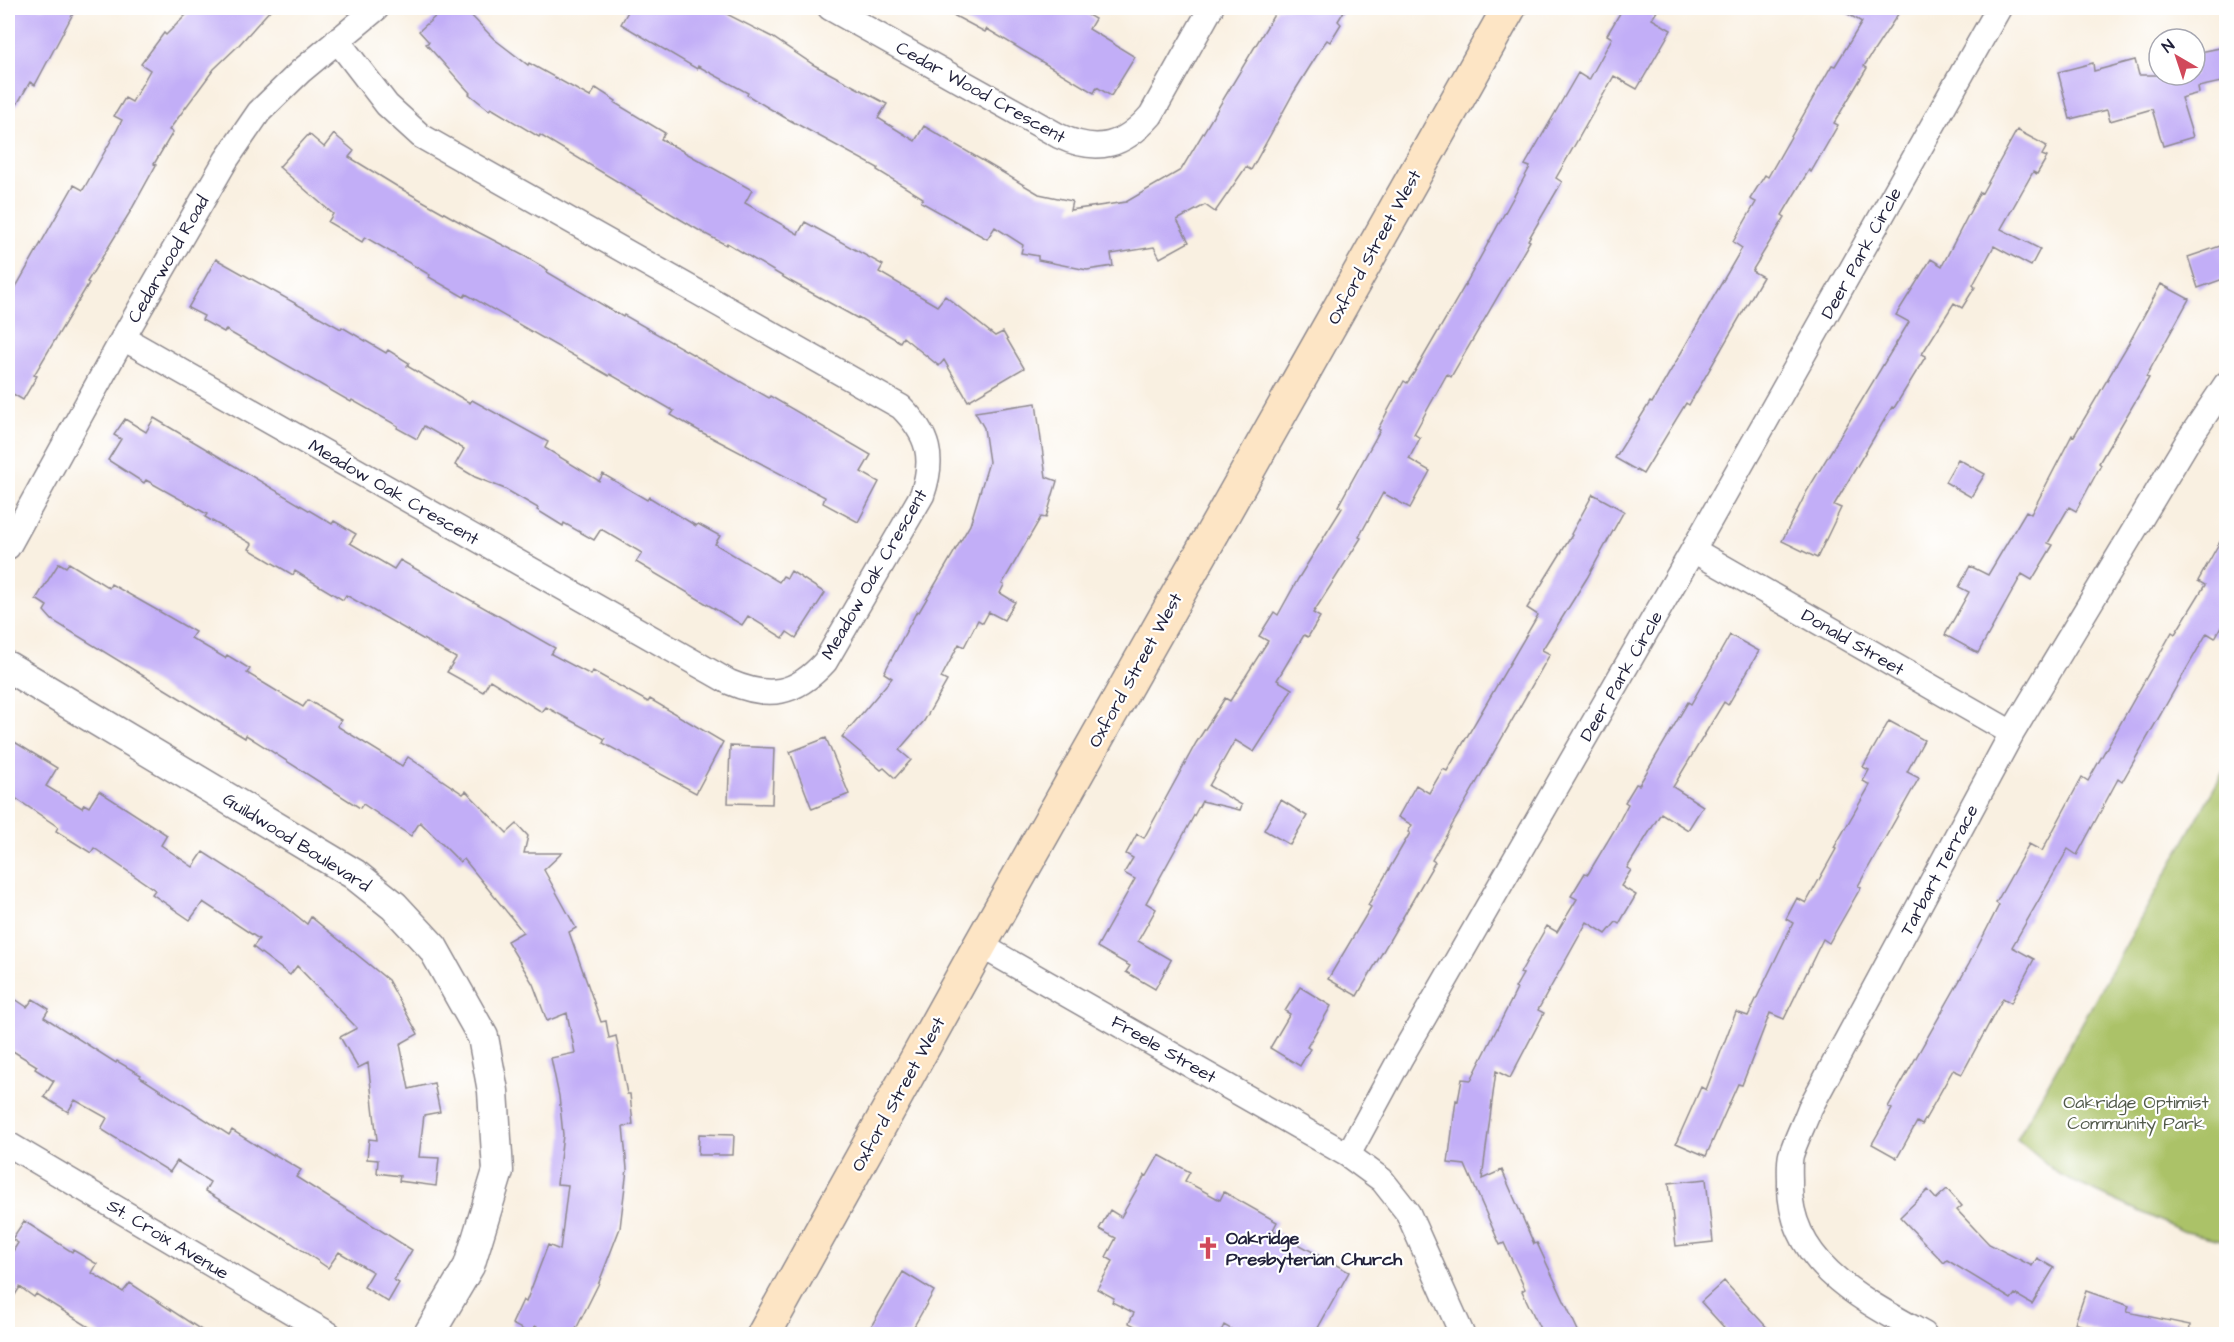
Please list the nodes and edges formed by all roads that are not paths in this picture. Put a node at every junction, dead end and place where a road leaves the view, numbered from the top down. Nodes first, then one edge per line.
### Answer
1 (377, 8) edge
2 (830, 8) edge
3 (1211, 8) edge
4 (1509, 8) edge
5 (1999, 8) edge
6 (337, 40) junction
7 (123, 338) junction
8 (2226, 384) edge
9 (8, 547) edge
10 (1693, 550) junction
11 (8, 667) edge
12 (2012, 733) junction
13 (980, 945) junction
14 (8, 1144) edge
15 (1348, 1155) junction
16 (329, 1335) edge
17 (429, 1335) edge
18 (764, 1335) edge
19 (1462, 1335) edge
20 (1924, 1335) edge

1 - 6 street, Cedarwood Road
2 - 3 street, Cedar Wood Crescent
4 - 13 main road, Oxford Street West
5 - 10 street, Deer Park Circle
6 - 7 street, Cedarwood Road
6 - 7 street, Meadow Oak Crescent
7 - 9 street, Cedarwood Road
8 - 12 street, Tarbart Terrace
10 - 12 street, Donald Street
10 - 15 street, Deer Park Circle
11 - 17 street, Guildwood Boulevard
12 - 20 street, Tarbart Terrace
13 - 15 street, Freele Street
13 - 18 main road, Oxford Street West
14 - 16 street, St. Croix Avenue
15 - 19 street

